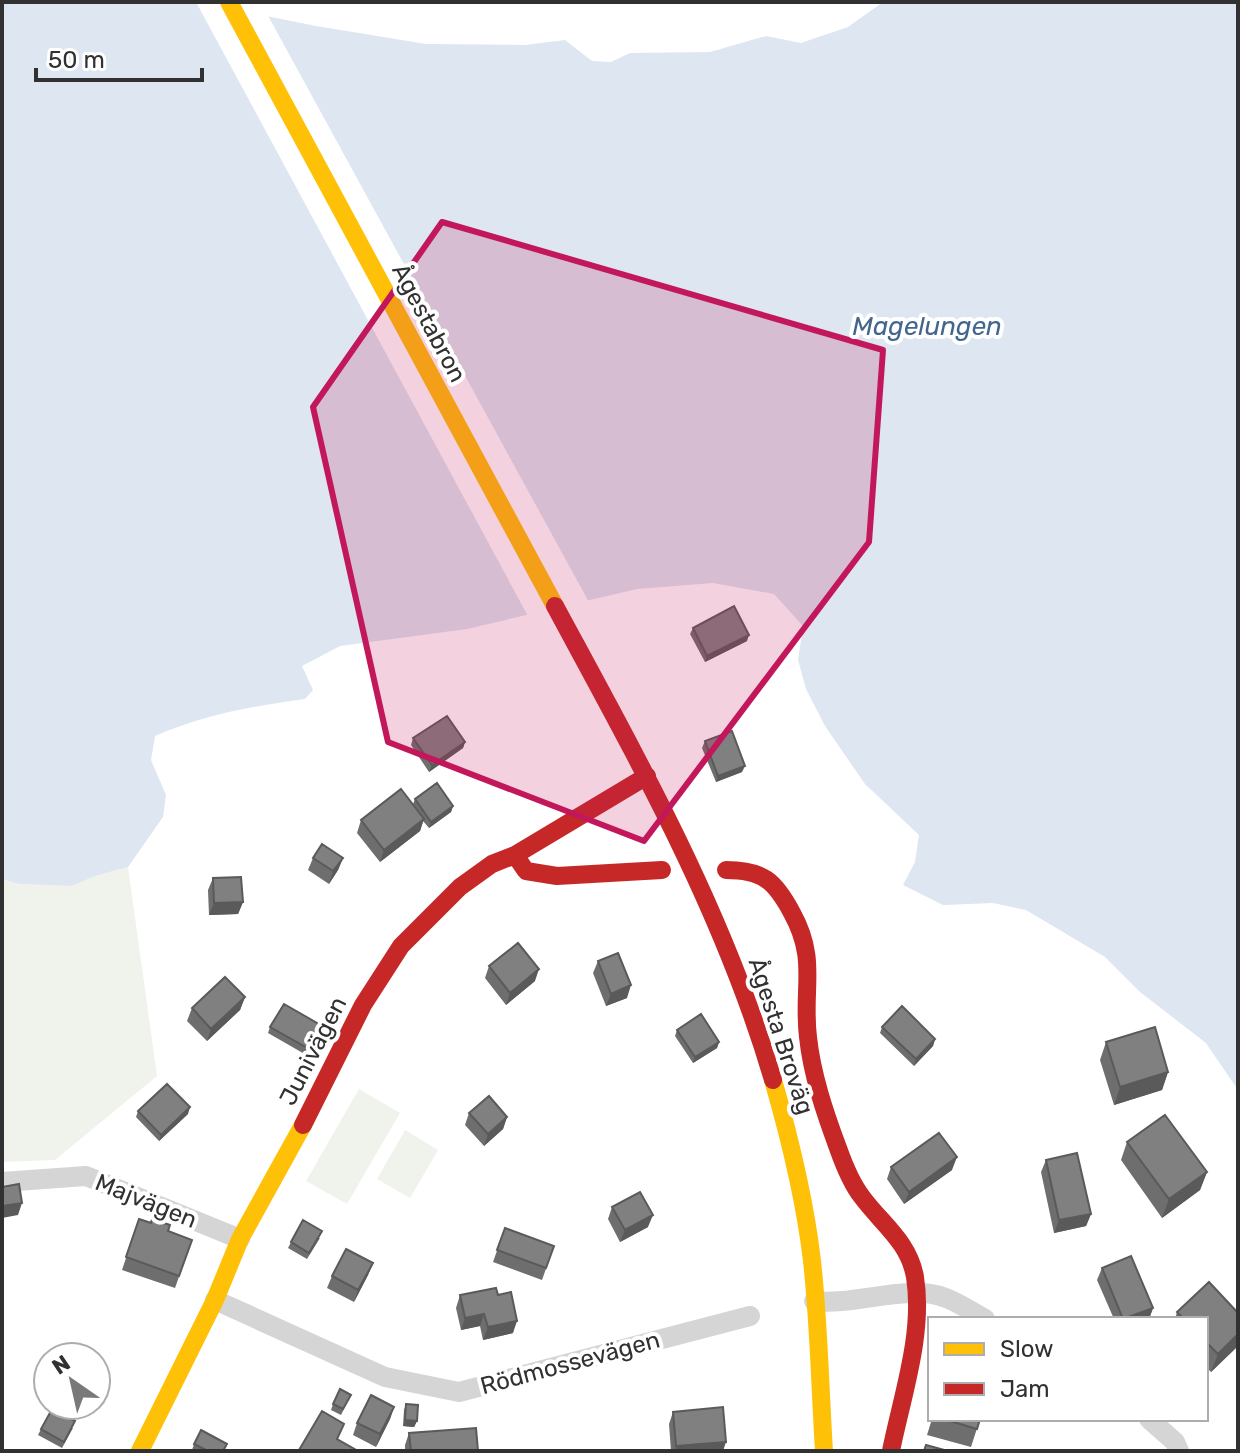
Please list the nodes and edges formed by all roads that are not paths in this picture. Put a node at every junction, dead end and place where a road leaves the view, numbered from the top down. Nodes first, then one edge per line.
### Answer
1 (229, 2) edge
2 (587, 666) joint
3 (647, 776) junction
4 (515, 855) junction
5 (662, 870) dead end
6 (726, 870) dead end
7 (2, 1182) edge
8 (240, 1239) junction
9 (917, 1293) junction
10 (215, 1300) junction
11 (814, 1301) junction
12 (750, 1316) dead end
13 (981, 1317) edge
14 (1151, 1421) edge
15 (140, 1451) edge
16 (824, 1451) edge
17 (891, 1451) edge
18 (1179, 1451) edge

1 - 2 street, Ågestabron
2 - 3 street, Ågesta Broväg
3 - 4 street, Junivägen
3 - 11 street, Ågesta Broväg
4 - 5 street
4 - 8 street, Junivägen
6 - 9 street
7 - 8 street, Majvägen
8 - 10 street, Junivägen
9 - 11 street
9 - 13 street
9 - 17 street
10 - 12 street, Rödmossevägen
10 - 15 street, Junivägen
11 - 16 street, Ågesta Broväg
14 - 18 street

